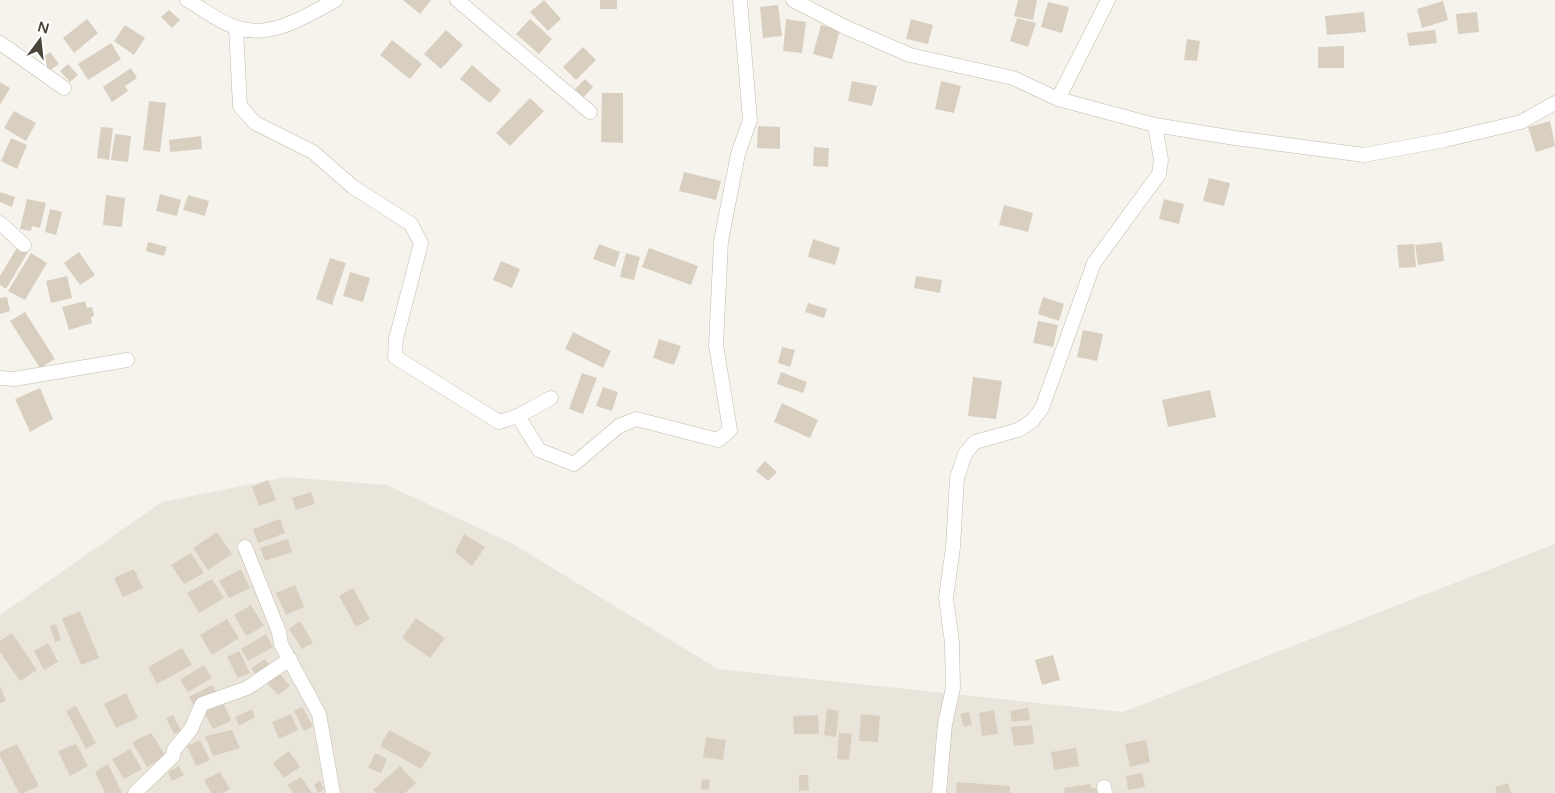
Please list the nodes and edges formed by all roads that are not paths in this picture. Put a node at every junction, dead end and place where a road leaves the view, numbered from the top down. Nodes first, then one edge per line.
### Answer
1 (187, 0) edge
2 (336, 0) edge
3 (458, 0) edge
4 (740, 0) edge
5 (793, 0) edge
6 (1108, 0) edge
7 (236, 28) junction
8 (0, 43) edge
9 (64, 88) dead end
10 (1058, 99) junction
11 (1555, 103) edge
12 (590, 112) dead end
13 (1155, 125) junction
14 (0, 223) edge
15 (24, 245) dead end
16 (127, 360) dead end
17 (0, 378) edge
18 (551, 398) dead end
19 (518, 416) junction
20 (245, 547) dead end
21 (290, 659) junction
22 (134, 793) edge
23 (333, 793) edge
24 (939, 793) edge

1 - 7 street
2 - 7 street
3 - 12 street
4 - 19 street
5 - 10 street
6 - 10 street
7 - 19 street
8 - 9 street
10 - 13 street
11 - 13 street
13 - 24 street
14 - 15 street
16 - 17 street
18 - 19 street
20 - 21 street
21 - 22 street
21 - 23 street

